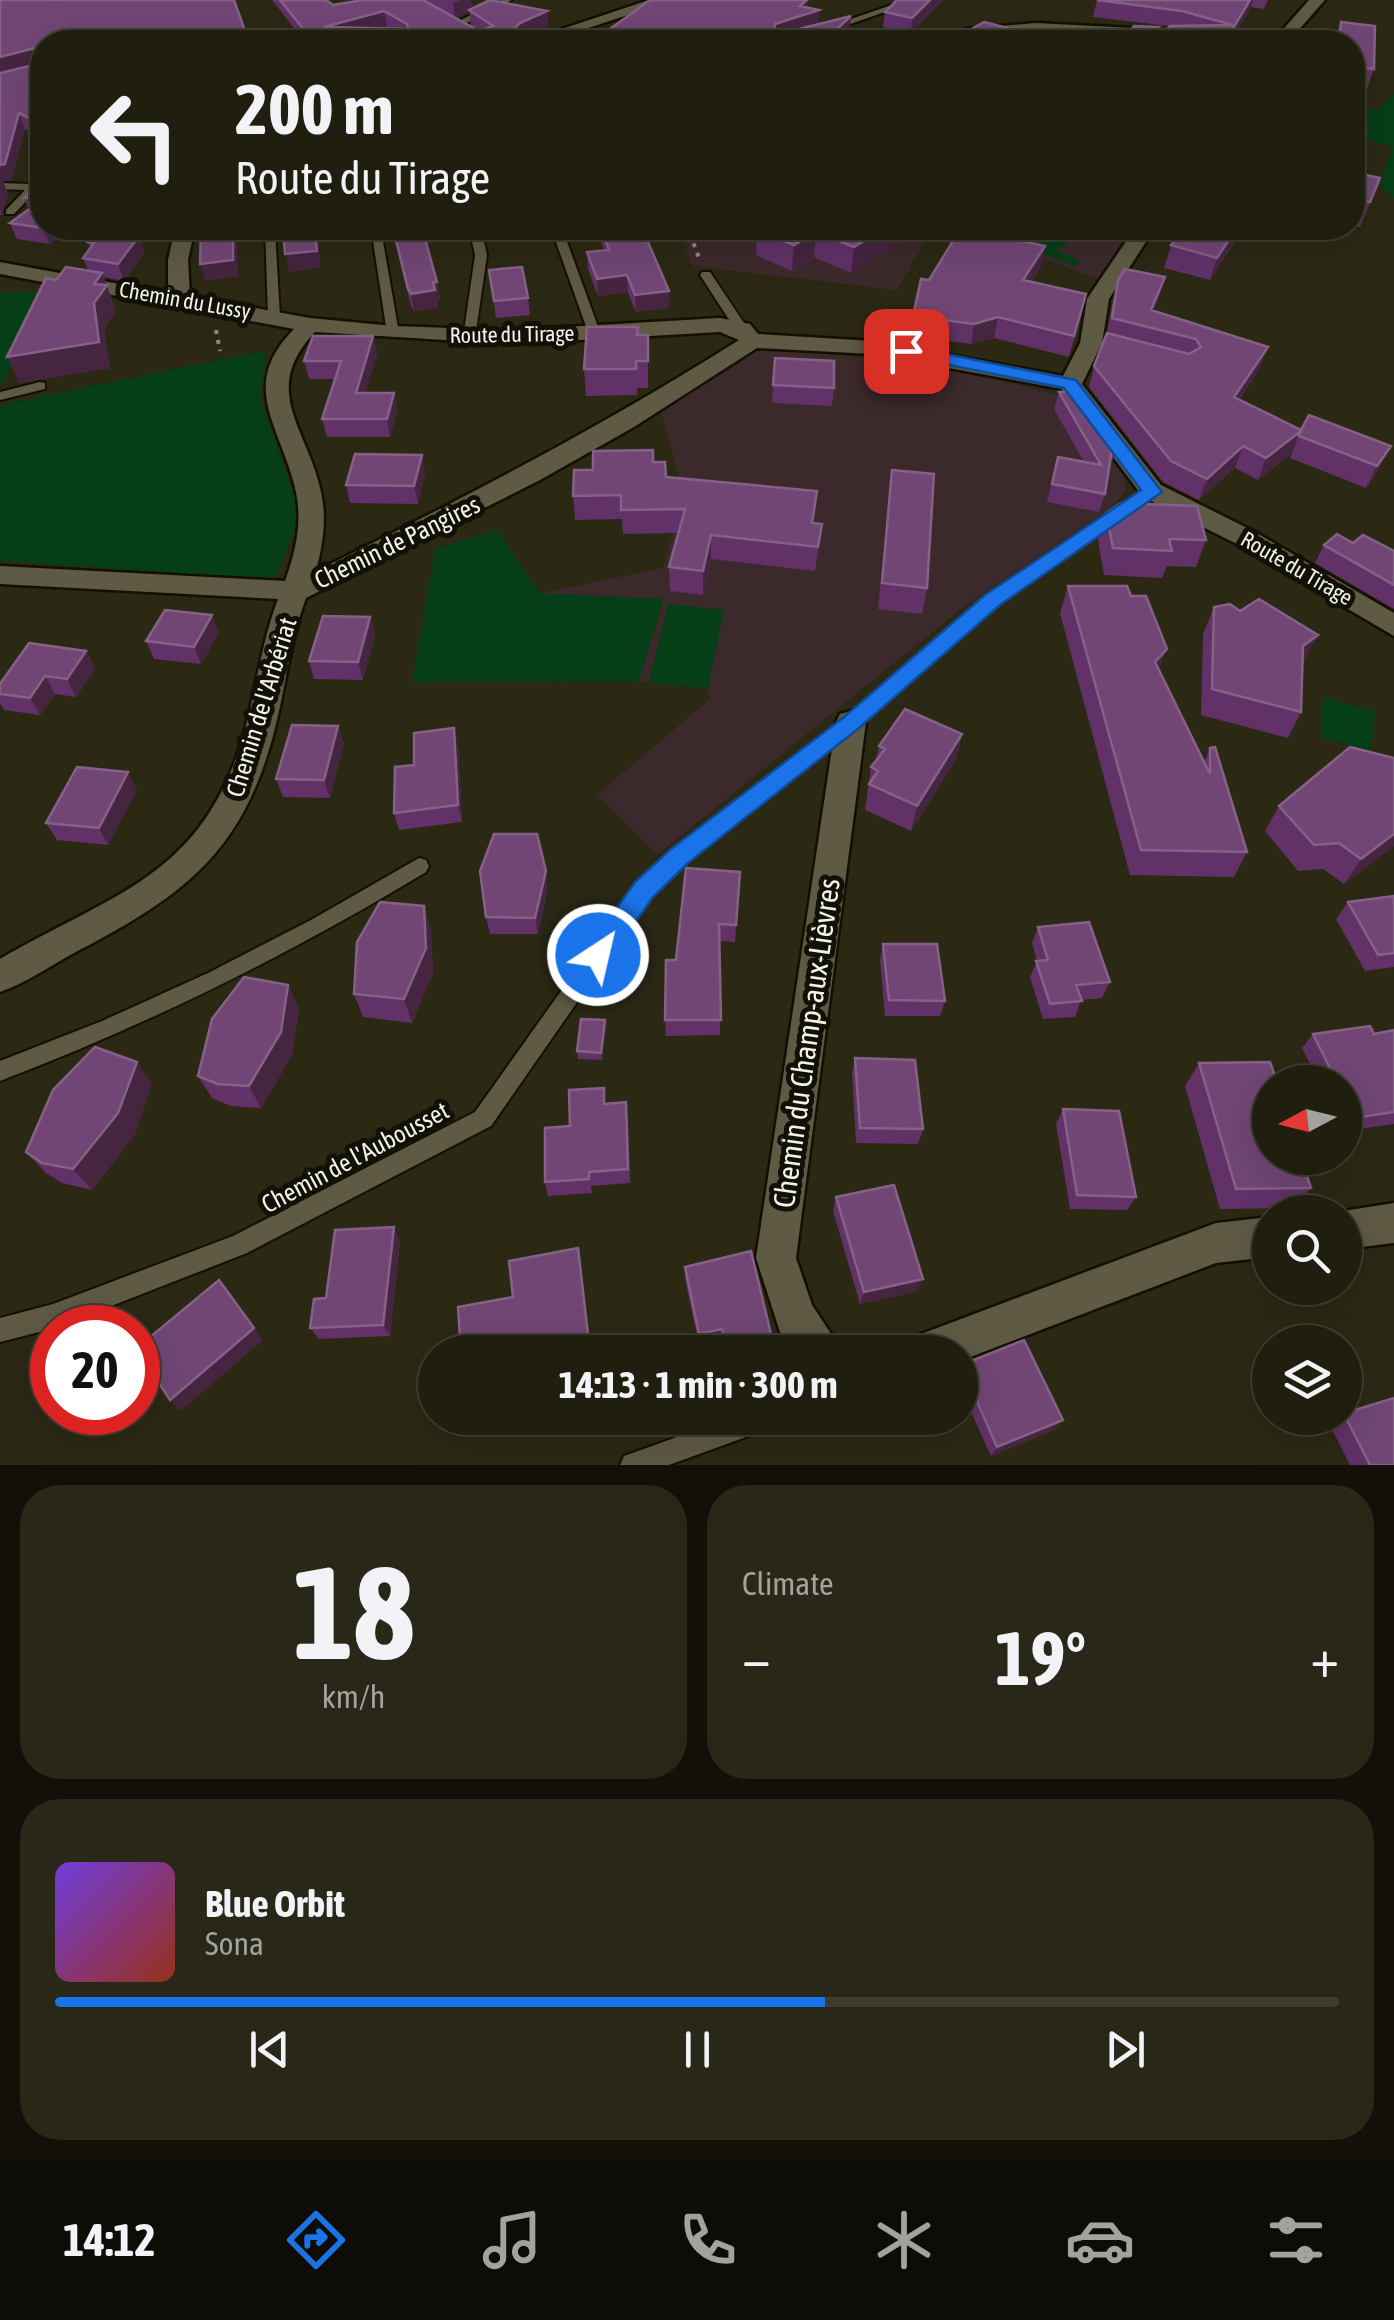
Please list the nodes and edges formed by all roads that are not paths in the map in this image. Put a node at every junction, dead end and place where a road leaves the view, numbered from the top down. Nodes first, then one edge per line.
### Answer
1 (508, 0) edge
2 (665, 0) edge
3 (915, 0) edge
4 (1317, 0) edge
5 (1080, 6) dead end
6 (444, 19) edge
7 (456, 26) junction
8 (464, 30) edge
9 (570, 30) edge
10 (821, 30) edge
11 (1073, 30) edge
12 (1291, 30) edge
13 (30, 184) edge
14 (0, 186) edge
15 (30, 191) edge
16 (10, 212) dead end
17 (182, 240) edge
18 (270, 240) edge
19 (377, 240) edge
20 (477, 240) edge
21 (560, 240) edge
22 (1137, 240) edge
23 (0, 268) edge
24 (706, 275) road end
25 (179, 299) junction
26 (274, 316) junction
27 (310, 325) junction
28 (594, 332) junction
29 (392, 333) junction
30 (747, 335) junction
31 (469, 338) junction
32 (1070, 384) junction
33 (40, 386) dead end
34 (0, 396) edge
35 (1152, 492) junction
36 (0, 576) edge
37 (298, 591) junction
38 (1394, 626) edge
39 (852, 722) junction
40 (419, 866) dead end
41 (10, 962) edge
42 (0, 1071) edge
43 (1394, 1223) edge
44 (1362, 1227) edge
45 (1252, 1239) edge
46 (0, 1330) edge
47 (809, 1335) edge
48 (973, 1335) edge
49 (717, 1435) edge
50 (633, 1465) edge

1 - 7 lane
2 - 9 street
3 - 10 lane
4 - 12 street
5 - 11 street
6 - 7 lane
7 - 8 lane
13 - 14 lane
15 - 16 lane
17 - 25 street
18 - 26 lane
19 - 29 lane
20 - 31 lane
21 - 28 lane
22 - 32 street
23 - 25 street, Chemin du Lussy
24 - 30 lane
25 - 26 street, Chemin du Lussy
26 - 27 street, Chemin du Lussy
27 - 29 street, Route du Tirage
27 - 37 street, Chemin de l'Arbériat
28 - 30 street, Route du Tirage
28 - 31 street, Route du Tirage
29 - 31 street, Route du Tirage
30 - 32 street, Route du Tirage
30 - 37 street, Chemin de Pangires
32 - 35 street, Route du Tirage
33 - 34 lane
35 - 38 street, Route du Tirage
35 - 39 lane, Chemin de l'Aubousset
36 - 37 street, Chemin de Pangires
37 - 41 street, Chemin de l'Arbériat
39 - 46 lane, Chemin de l'Aubousset
39 - 47 street, Chemin du Champ-aux-Lièvres
40 - 42 lane
43 - 44 street
45 - 48 street
49 - 50 lane

